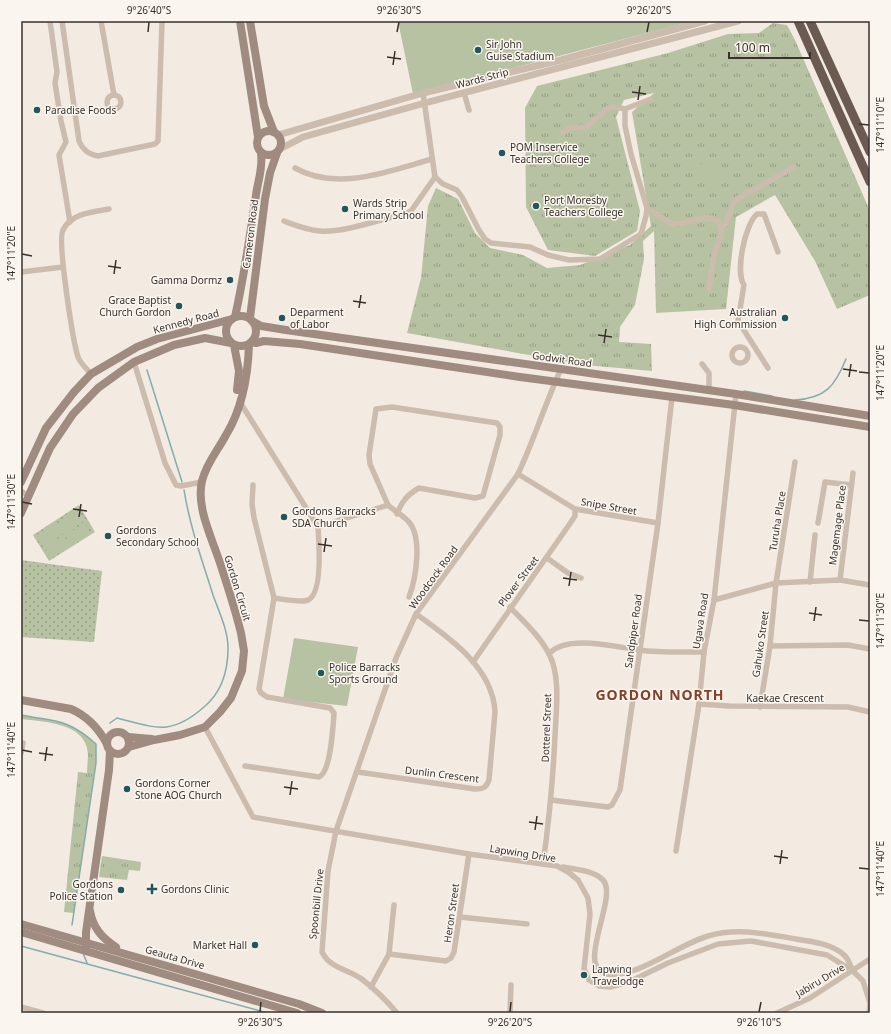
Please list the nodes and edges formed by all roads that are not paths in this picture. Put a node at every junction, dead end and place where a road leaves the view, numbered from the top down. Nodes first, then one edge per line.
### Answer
1 (50, 21) edge
2 (62, 21) edge
3 (101, 21) edge
4 (162, 21) edge
5 (240, 21) edge
6 (250, 21) edge
7 (705, 21) edge
8 (738, 21) edge
9 (798, 21) edge
10 (810, 21) edge
11 (423, 93) junction
12 (464, 93) junction
13 (114, 95) dead end
14 (651, 100) dead end
15 (425, 103) junction
16 (625, 109) junction
17 (469, 110) dead end
18 (562, 133) dead end
19 (276, 134) junction
20 (258, 137) junction
21 (278, 151) junction
22 (870, 152) edge
23 (261, 153) junction
24 (432, 159) junction
25 (794, 167) dead end
26 (295, 168) dead end
27 (435, 177) junction
28 (870, 182) edge
29 (647, 208) junction
30 (109, 209) dead end
31 (284, 221) dead end
32 (70, 222) junction
33 (720, 226) junction
34 (778, 252) dead end
35 (63, 266) junction
36 (21, 272) edge
37 (709, 289) dead end
38 (234, 318) junction
39 (251, 320) junction
40 (736, 341) dead end
41 (250, 343) junction
42 (233, 344) junction
43 (754, 347) junction
44 (738, 348) junction
45 (747, 352) junction
46 (134, 362) junction
47 (702, 364) dead end
48 (768, 368) dead end
49 (561, 369) junction
50 (91, 374) junction
51 (556, 381) junction
52 (709, 390) junction
53 (736, 394) junction
54 (672, 397) junction
55 (239, 402) junction
56 (734, 405) junction
57 (870, 416) edge
58 (870, 427) edge
59 (795, 462) dead end
60 (853, 473) dead end
61 (518, 474) junction
62 (21, 482) edge
63 (202, 482) junction
64 (253, 485) dead end
65 (851, 485) junction
66 (21, 491) edge
67 (29, 496) junction
68 (388, 506) junction
69 (575, 509) junction
70 (21, 512) edge
71 (397, 514) junction
72 (658, 523) junction
73 (818, 523) dead end
74 (318, 526) junction
75 (815, 535) dead end
76 (547, 558) junction
77 (581, 578) dead end
78 (840, 580) junction
79 (810, 582) junction
80 (776, 583) junction
81 (870, 585) edge
82 (409, 596) dead end
83 (274, 598) junction
84 (714, 600) junction
85 (510, 607) junction
86 (416, 614) junction
87 (770, 646) junction
88 (870, 649) edge
89 (640, 650) junction
90 (704, 652) junction
91 (550, 654) junction
92 (473, 662) junction
93 (21, 700) edge
94 (699, 704) junction
95 (760, 707) junction
96 (870, 712) edge
97 (92, 723) junction
98 (205, 728) junction
99 (115, 732) junction
100 (128, 737) junction
101 (154, 740) junction
102 (23, 743) dead end
103 (129, 747) junction
104 (108, 748) junction
105 (21, 753) edge
106 (121, 754) junction
107 (245, 766) dead end
108 (109, 770) junction
109 (358, 772) junction
110 (551, 800) junction
111 (336, 831) junction
112 (676, 851) dead end
113 (470, 854) junction
114 (544, 864) junction
115 (557, 866) junction
116 (394, 905) dead end
117 (89, 906) junction
118 (460, 917) junction
119 (21, 924) edge
120 (527, 924) dead end
121 (21, 932) edge
122 (86, 932) junction
123 (74, 939) junction
124 (85, 947) junction
125 (123, 952) junction
126 (389, 954) junction
127 (870, 959) edge
128 (853, 971) junction
129 (511, 985) dead end
130 (371, 987) junction
131 (21, 1007) edge
132 (33, 1012) edge
133 (43, 1013) edge
134 (297, 1013) edge
135 (322, 1013) edge
136 (397, 1013) edge
137 (510, 1013) edge
138 (777, 1013) edge
139 (869, 1013) edge

1 - 32 street
2 - 4 street
3 - 13 street
5 - 20 main road
6 - 19 main road
7 - 11 street, Wards Strip
8 - 12 street, Wards Strip
9 - 28 highway
10 - 22 highway
11 - 15 street
11 - 19 street, Wards Strip
12 - 15 street, Wards Strip
12 - 17 street
14 - 16 street
15 - 21 street, Wards Strip
15 - 24 street
16 - 18 street
16 - 29 street
19 - 20 main road
19 - 21 main road
20 - 23 main road
21 - 23 main road
21 - 39 main road, Cameron Road
23 - 38 main road, Cameron Road
24 - 26 street
24 - 27 street
25 - 33 street
27 - 29 street
27 - 31 street
29 - 33 street
30 - 32 street
32 - 35 street
33 - 37 street
34 - 43 street
35 - 36 street
35 - 50 street
38 - 39 main road
38 - 42 main road
38 - 50 main road, Kennedy Road
39 - 41 main road
39 - 49 main road, Godwit Road
40 - 44 street
41 - 42 main road
41 - 51 main road
41 - 55 main road, Gordon Circuit
42 - 46 main road, Kennedy Road
42 - 55 main road, Gordon Circuit
43 - 45 street
43 - 48 street
44 - 45 street
44 - 45 street
46 - 63 street
46 - 67 main road, Kennedy Road
47 - 52 street
49 - 51 street, Woodcock Road
49 - 52 main road, Godwit Road
50 - 62 main road, Kennedy Road
51 - 54 main road
51 - 61 street, Woodcock Road
52 - 53 main road, Godwit Road
53 - 56 street, Ugava Road
53 - 57 main road, Godwit Road
54 - 56 main road
54 - 72 street, Sandpiper Road
55 - 63 main road, Gordon Circuit
55 - 74 street
56 - 58 main road
56 - 84 street, Ugava Road
59 - 80 street, Turuha Place
60 - 65 street, Magemage Place
61 - 69 street, Snipe Street
61 - 86 street, Woodcock Road
63 - 98 main road, Gordon Circuit
64 - 83 street
65 - 73 street
65 - 78 street, Magemage Place
66 - 67 street
67 - 70 main road, Kennedy Road
68 - 71 street
68 - 71 street
68 - 74 street
69 - 72 street, Snipe Street
69 - 76 street, Plover Street
71 - 82 street
72 - 89 street, Sandpiper Road
74 - 83 street
75 - 79 street
76 - 77 street
76 - 85 street, Plover Street
78 - 79 street
78 - 81 street
79 - 80 street
80 - 84 street
80 - 87 street, Gahuko Street
83 - 107 street
84 - 90 street, Ugava Road
85 - 91 street, Dotterel Street
85 - 92 street, Plover Street
86 - 92 street, Dunlin Crescent
86 - 109 street, Woodcock Road
87 - 88 street
87 - 95 street, Gahuko Street
89 - 90 street
89 - 91 street
89 - 110 street, Sandpiper Road
90 - 94 street, Ugava Road
91 - 110 street, Dotterel Street
92 - 109 street, Dunlin Crescent
93 - 97 main road
94 - 95 street, Kaekae Crescent
94 - 112 street, Ugava Road
95 - 96 street, Kaekae Crescent
97 - 99 main road
97 - 104 main road
98 - 101 main road
98 - 111 street, Lapwing Drive
99 - 100 main road
99 - 104 main road
100 - 101 main road
100 - 103 main road
101 - 103 main road
102 - 105 street
103 - 106 main road
104 - 106 main road
104 - 108 main road
106 - 108 main road
108 - 117 main road
109 - 111 street, Woodcock Road
110 - 114 street, Dotterel Street
111 - 113 street, Lapwing Drive
111 - 130 street, Spoonbill Drive
113 - 114 street, Lapwing Drive
113 - 118 street, Heron Street
114 - 115 street, Lapwing Drive
115 - 128 street, Lapwing Drive
115 - 128 street
116 - 126 street
117 - 122 main road
117 - 125 main road
118 - 120 street
118 - 126 street, Heron Street
119 - 123 main road, Geauta Drive
121 - 124 main road, Geauta Drive
122 - 123 main road
122 - 124 main road
123 - 124 main road, Geauta Drive
124 - 125 main road, Geauta Drive
124 - 134 main road, Geauta Drive
125 - 135 main road, Geauta Drive
126 - 130 street
127 - 128 street, Jabiru Drive
128 - 138 street, Jabiru Drive
128 - 139 street
129 - 137 street
130 - 136 street, Spoonbill Drive
131 - 132 street
132 - 133 street

